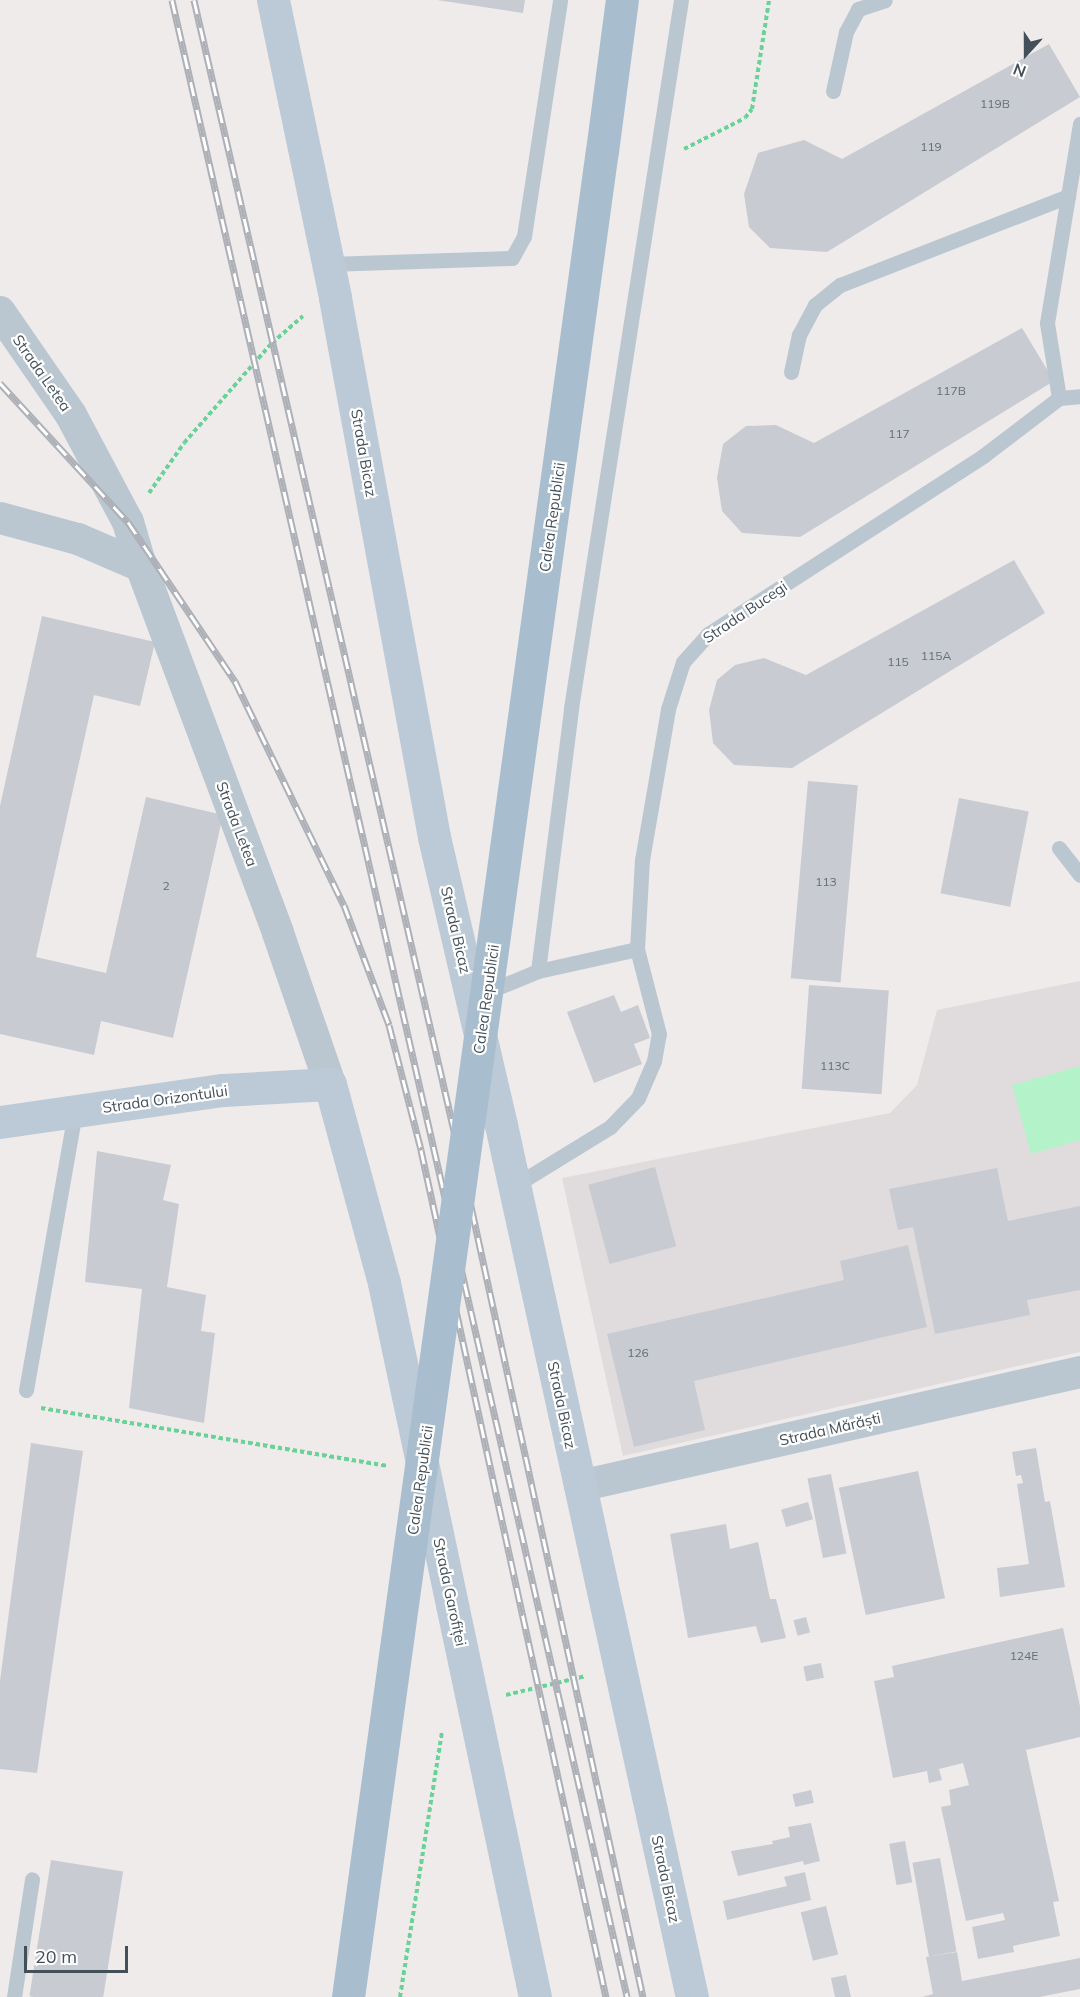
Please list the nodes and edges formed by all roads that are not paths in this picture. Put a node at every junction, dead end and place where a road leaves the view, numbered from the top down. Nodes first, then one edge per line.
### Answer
1 (273, 0) edge
2 (560, 0) edge
3 (622, 0) edge
4 (681, 0) edge
5 (885, 0) edge
6 (833, 91) dead end
7 (1080, 124) edge
8 (1068, 196) junction
9 (328, 264) junction
10 (0, 312) edge
11 (791, 372) dead end
12 (1080, 396) edge
13 (1059, 398) junction
14 (0, 518) edge
15 (141, 566) junction
16 (1059, 848) dead end
17 (1080, 875) edge
18 (637, 949) junction
19 (538, 971) junction
20 (471, 998) junction
21 (330, 1084) junction
22 (75, 1111) junction
23 (0, 1122) edge
24 (514, 1186) junction
25 (1080, 1372) edge
26 (26, 1390) road end
27 (580, 1486) junction
28 (32, 1879) dead end
29 (14, 1997) edge
30 (348, 1997) edge
31 (535, 1997) edge
32 (692, 1997) edge

1 - 9 street, Strada Bicaz
2 - 9 lane
3 - 30 main road, Calea Republicii, bridge
4 - 19 lane
5 - 6 lane
7 - 8 lane
8 - 11 lane
8 - 13 lane
9 - 20 street, Strada Bicaz
10 - 15 street, Strada Letea
12 - 13 lane
13 - 18 lane, Strada Bucegi
14 - 15 street
15 - 21 street, Strada Letea
16 - 17 lane
18 - 19 lane
18 - 24 lane, Strada Bucegi
19 - 20 lane
20 - 24 street, Strada Bicaz
21 - 22 street, Strada Orizontului
21 - 31 street, Strada Garofiței
22 - 23 street, Strada Orizontului
22 - 26 lane
24 - 27 street, Strada Bicaz
25 - 27 street, Strada Mărăști
27 - 32 street, Strada Bicaz
28 - 29 lane

